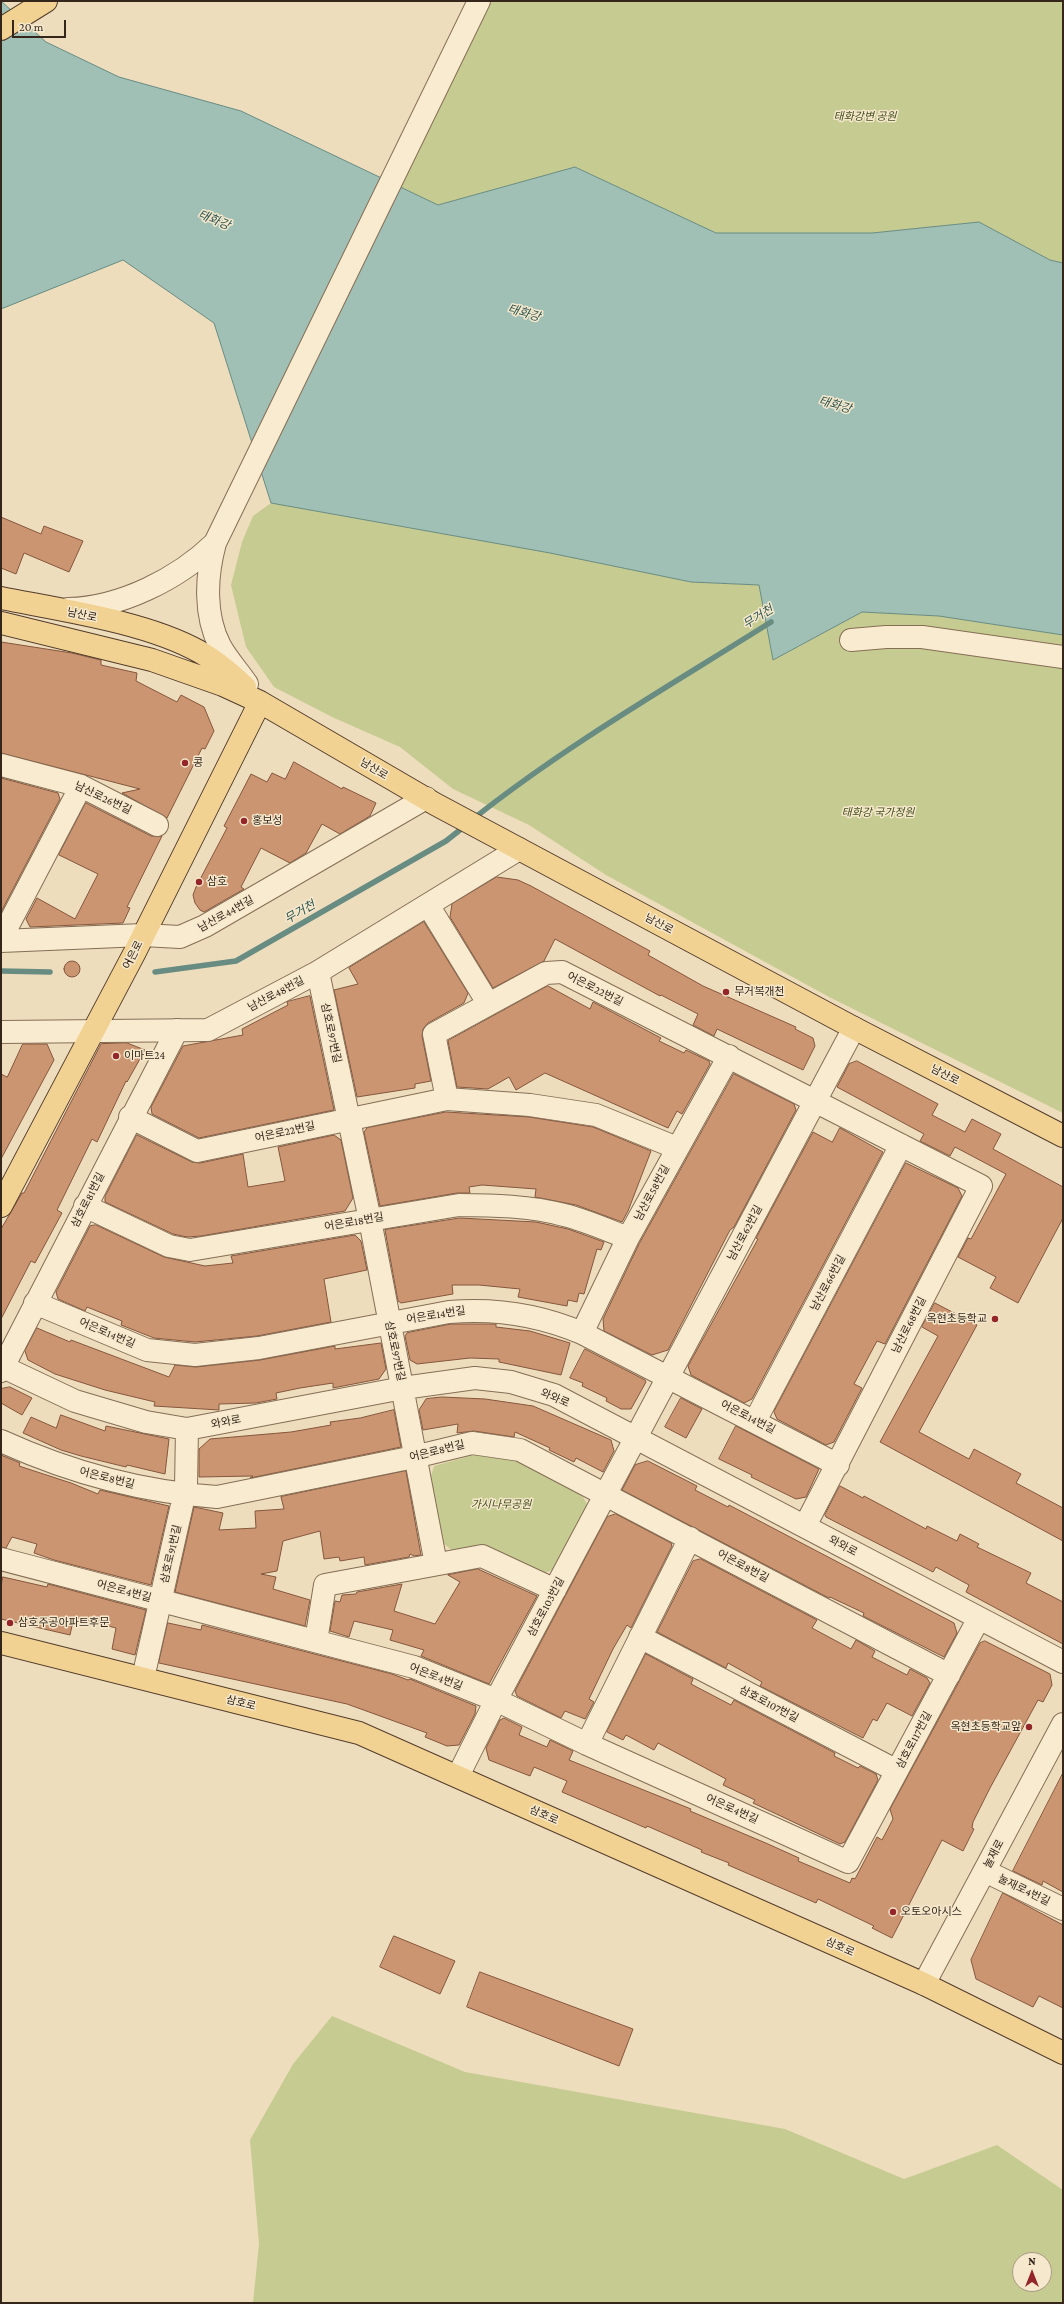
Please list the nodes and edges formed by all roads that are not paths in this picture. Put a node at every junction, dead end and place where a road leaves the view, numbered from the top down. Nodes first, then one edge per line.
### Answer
1 (46, 1) edge
2 (479, 1) edge
3 (1, 29) edge
4 (215, 543) junction
5 (1, 598) edge
6 (55, 609) junction
7 (209, 610) junction
8 (1, 623) edge
9 (851, 640) dead end
10 (200, 652) junction
11 (1063, 657) edge
12 (152, 660) junction
13 (260, 702) junction
14 (1, 765) edge
15 (81, 786) junction
16 (430, 801) junction
17 (157, 825) dead end
18 (519, 849) junction
19 (428, 905) junction
20 (1, 940) edge
21 (139, 944) junction
22 (318, 972) junction
23 (488, 1003) junction
24 (96, 1026) junction
25 (854, 1028) junction
26 (177, 1030) junction
27 (3, 1035) edge
28 (729, 1056) junction
29 (447, 1099) junction
30 (815, 1101) junction
31 (130, 1117) junction
32 (349, 1118) junction
33 (1063, 1136) edge
34 (901, 1145) junction
35 (677, 1148) junction
36 (981, 1186) joint
37 (1, 1206) edge
38 (85, 1206) junction
39 (370, 1220) junction
40 (628, 1238) junction
41 (35, 1303) junction
42 (389, 1323) junction
43 (582, 1333) junction
44 (2, 1368) edge
45 (669, 1377) junction
46 (403, 1388) junction
47 (755, 1421) junction
48 (187, 1429) junction
49 (636, 1438) junction
50 (1, 1441) edge
51 (414, 1457) junction
52 (838, 1464) junction
53 (184, 1495) junction
54 (606, 1495) junction
55 (805, 1526) junction
56 (690, 1538) junction
57 (1, 1559) edge
58 (436, 1564) junction
59 (555, 1590) junction
60 (160, 1600) junction
61 (980, 1618) junction
62 (640, 1637) junction
63 (316, 1641) junction
64 (1, 1643) edge
65 (1063, 1662) edge
66 (949, 1675) junction
67 (143, 1678) junction
68 (496, 1700) junction
69 (1063, 1724) edge
70 (587, 1744) junction
71 (897, 1771) junction
72 (458, 1776) junction
73 (848, 1862) joint
74 (985, 1871) junction
75 (1063, 1909) edge
76 (924, 1984) junction
77 (1063, 2053) edge

1 - 3 main road
2 - 4 street
4 - 6 street
4 - 7 street
5 - 6 main road, 남산로
6 - 10 main road, 남산로
7 - 10 street
7 - 13 street
8 - 12 main road, 남산로
9 - 11 street
10 - 12 street
10 - 13 main road, 남산로
12 - 13 main road, 남산로
13 - 16 main road, 남산로
13 - 21 main road, 어은로
14 - 15 street, 남산로26번길
15 - 17 street, 남산로26번길
15 - 20 street, 남산로44번길
16 - 18 main road, 남산로
16 - 21 street, 남산로44번길
18 - 19 street, 남산로48번길
18 - 25 main road, 남산로
19 - 22 street, 남산로48번길
19 - 23 street
20 - 21 street, 남산로44번길
21 - 24 main road, 어은로
22 - 26 street, 남산로48번길
22 - 32 street, 삼호로97번길
23 - 28 street, 어은로22번길
23 - 29 street, 어은로22번길
24 - 26 street, 남산로48번길
24 - 27 street, 남산로48번길
24 - 37 main road, 어은로
25 - 30 street, 남산로62번길
25 - 33 main road, 남산로
26 - 31 street, 삼호로81번길
28 - 30 street, 어은로22번길
28 - 35 street, 남산로58번길
29 - 32 street, 어은로22번길
29 - 35 street, 어은로22번길
30 - 34 street, 어은로22번길
30 - 45 street, 남산로62번길
31 - 32 street, 어은로22번길
31 - 38 street, 삼호로81번길
32 - 39 street, 삼호로97번길
34 - 36 street, 어은로22번길
34 - 47 street, 남산로66번길
35 - 40 street, 남산로58번길
36 - 52 street, 남산로68번길
38 - 39 street, 어은로18번길
38 - 41 street, 삼호로81번길
39 - 40 street, 어은로18번길
39 - 42 street, 삼호로97번길
40 - 43 street, 남산로58번길
41 - 42 street, 어은로14번길
41 - 44 street, 삼호로81번길
42 - 43 street, 어은로14번길
42 - 46 street, 삼호로97번길
43 - 45 street, 어은로14번길
44 - 48 street, 와와로
45 - 47 street, 어은로14번길
45 - 49 street, 남산로62번길
46 - 48 street, 와와로
46 - 49 street, 와와로
46 - 51 street, 삼호로97번길
47 - 52 street, 어은로14번길
48 - 53 street, 삼호로91번길
49 - 54 street, 삼호로103번길
49 - 55 street, 와와로
50 - 53 street, 어은로8번길
51 - 53 street, 어은로8번길
51 - 54 street, 어은로8번길
51 - 58 street, 삼호로97번길
52 - 55 street, 남산로68번길
53 - 60 street, 삼호로91번길
54 - 56 street, 어은로8번길
54 - 59 street, 삼호로103번길
55 - 61 street, 와와로
56 - 62 street
56 - 66 street, 어은로8번길
57 - 60 street, 어은로4번길
58 - 59 street
58 - 63 street
59 - 68 street, 삼호로103번길
60 - 63 street, 어은로4번길
60 - 67 street, 삼호로91번길
61 - 65 street, 와와로
61 - 66 street, 삼호로117번길
62 - 70 street
62 - 71 street, 삼호로107번길
63 - 68 street, 어은로4번길
64 - 67 main road, 삼호로
66 - 71 street, 삼호로117번길
67 - 72 main road, 삼호로
68 - 70 street, 어은로4번길
68 - 72 street, 삼호로103번길
69 - 74 street, 눌재로
70 - 73 street, 어은로4번길
71 - 73 street, 삼호로117번길
72 - 76 main road, 삼호로
74 - 75 street, 눌재로4번길
74 - 76 street, 눌재로
76 - 77 main road, 삼호로

